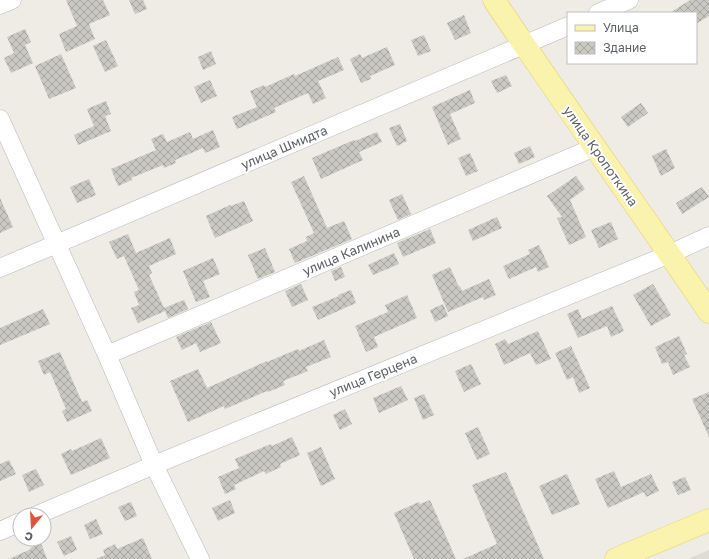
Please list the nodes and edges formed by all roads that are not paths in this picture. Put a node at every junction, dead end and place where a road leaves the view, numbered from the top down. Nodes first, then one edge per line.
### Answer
1 (12, 0) edge
2 (494, 0) edge
3 (629, 0) edge
4 (0, 5) edge
5 (600, 12) edge
6 (567, 26) edge
7 (523, 44) junction
8 (0, 118) edge
9 (595, 147) junction
10 (709, 236) edge
11 (57, 244) junction
12 (670, 254) junction
13 (0, 268) edge
14 (709, 312) edge
15 (107, 355) junction
16 (154, 465) junction
17 (52, 509) edge
18 (709, 520) edge
19 (12, 526) edge
20 (0, 531) edge
21 (200, 559) edge
22 (616, 559) edge

1 - 4 street
2 - 7 main road, улица Кропоткина
3 - 5 street
6 - 7 street, улица Шмидта
7 - 9 main road, улица Кропоткина
7 - 11 street, улица Шмидта
8 - 11 street
9 - 12 main road, улица Кропоткина
9 - 15 street, улица Калинина
10 - 12 street, улица Герцена
11 - 13 street, улица Шмидта
11 - 15 street
12 - 14 main road, улица Кропоткина
12 - 16 street, улица Герцена
15 - 16 street
16 - 17 street, улица Герцена
16 - 21 street
18 - 22 main road
19 - 20 street

